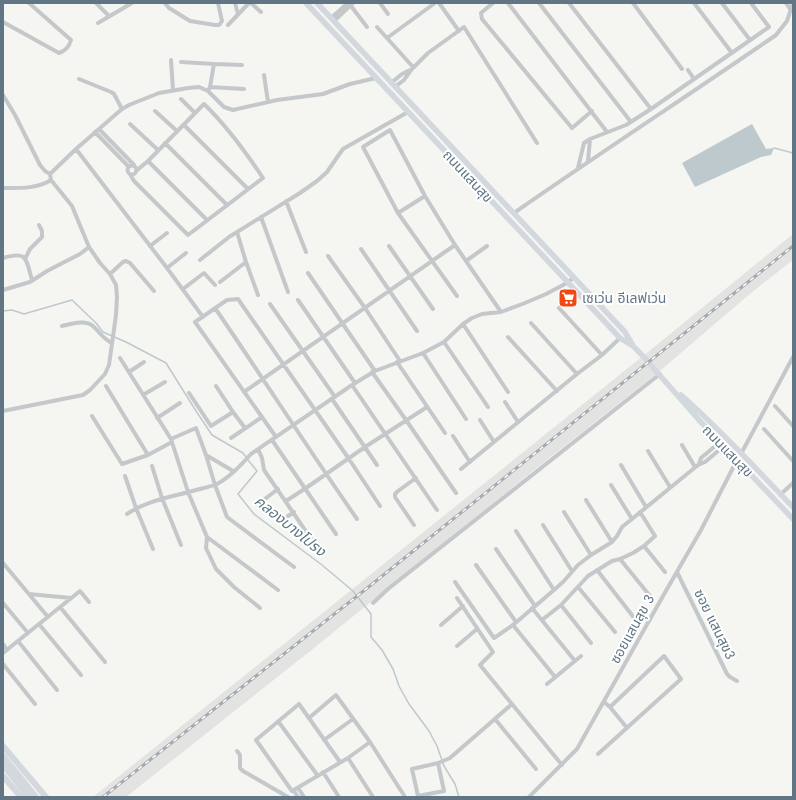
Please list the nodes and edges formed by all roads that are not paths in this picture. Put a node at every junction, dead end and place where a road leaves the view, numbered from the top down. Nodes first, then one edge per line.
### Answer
1 (29, 3) edge
2 (96, 3) edge
3 (132, 3) edge
4 (165, 3) edge
5 (218, 3) edge
6 (235, 3) edge
7 (250, 3) edge
8 (306, 3) edge
9 (317, 3) edge
10 (380, 3) edge
11 (436, 3) edge
12 (439, 3) edge
13 (493, 3) edge
14 (508, 3) edge
15 (539, 3) edge
16 (569, 3) edge
17 (633, 3) edge
18 (694, 3) edge
19 (722, 3) edge
20 (751, 3) edge
21 (786, 3) edge
22 (793, 3) edge
23 (349, 4) edge
24 (790, 9) junction
25 (261, 12) dead end
26 (238, 14) junction
27 (388, 14) dead end
28 (109, 16) junction
29 (332, 19) junction
30 (3, 22) edge
31 (98, 23) dead end
32 (228, 25) dead end
33 (367, 27) dead end
34 (377, 27) dead end
35 (459, 31) junction
36 (387, 38) junction
37 (750, 40) junction
38 (732, 53) junction
39 (171, 60) dead end
40 (181, 62) dead end
41 (214, 64) junction
42 (242, 65) dead end
43 (412, 69) junction
44 (682, 69) dead end
45 (688, 70) dead end
46 (264, 75) dead end
47 (376, 78) junction
48 (79, 79) dead end
49 (694, 79) junction
50 (393, 85) junction
51 (384, 88) junction
52 (209, 89) junction
53 (244, 89) dead end
54 (173, 90) junction
55 (389, 92) junction
56 (3, 95) edge
57 (181, 99) dead end
58 (268, 102) junction
59 (122, 108) junction
60 (651, 109) junction
61 (155, 111) dead end
62 (408, 112) junction
63 (592, 112) junction
64 (195, 113) junction
65 (630, 122) junction
66 (130, 124) dead end
67 (184, 125) junction
68 (97, 130) junction
69 (177, 131) junction
70 (607, 132) junction
71 (590, 139) junction
72 (166, 143) junction
73 (536, 143) dead end
74 (76, 149) junction
75 (158, 150) junction
76 (148, 161) junction
77 (588, 162) junction
78 (134, 165) junction
79 (128, 166) junction
80 (578, 168) junction
81 (136, 171) junction
82 (50, 174) junction
83 (130, 174) junction
84 (51, 180) junction
85 (3, 188) edge
86 (248, 189) junction
87 (425, 196) junction
88 (286, 201) junction
89 (227, 205) junction
90 (398, 213) junction
91 (514, 214) junction
92 (261, 217) junction
93 (207, 220) junction
94 (39, 225) dead end
95 (237, 232) junction
96 (168, 233) dead end
97 (455, 245) junction
98 (150, 246) junction
99 (389, 246) dead end
100 (487, 246) dead end
101 (89, 247) junction
102 (361, 249) dead end
103 (306, 252) dead end
104 (186, 253) dead end
105 (328, 256) dead end
106 (3, 258) edge
107 (25, 259) junction
108 (200, 260) dead end
109 (432, 261) junction
110 (466, 261) junction
111 (246, 262) junction
112 (167, 268) junction
113 (308, 272) dead end
114 (110, 274) junction
115 (410, 276) junction
116 (573, 278) junction
117 (32, 280) junction
118 (220, 282) dead end
119 (567, 283) junction
120 (215, 285) dead end
121 (3, 290) edge
122 (183, 290) junction
123 (154, 291) dead end
124 (389, 291) junction
125 (288, 292) dead end
126 (258, 294) dead end
127 (457, 296) dead end
128 (298, 300) dead end
129 (270, 304) dead end
130 (215, 308) junction
131 (365, 308) junction
132 (559, 308) dead end
133 (433, 309) dead end
134 (501, 312) junction
135 (203, 317) junction
136 (531, 323) dead end
137 (342, 324) junction
138 (463, 324) junction
139 (62, 326) dead end
140 (416, 331) dead end
141 (324, 337) junction
142 (508, 337) dead end
143 (620, 338) junction
144 (112, 342) junction
145 (444, 342) junction
146 (633, 346) junction
147 (303, 351) junction
148 (423, 353) junction
149 (602, 355) junction
150 (793, 357) edge
151 (120, 358) dead end
152 (144, 362) dead end
153 (399, 362) junction
154 (283, 364) junction
155 (374, 371) junction
156 (129, 372) junction
157 (577, 374) junction
158 (660, 374) junction
159 (263, 379) junction
160 (165, 382) dead end
161 (665, 382) junction
162 (354, 384) junction
163 (106, 386) dead end
164 (216, 386) dead end
165 (557, 391) junction
166 (244, 392) junction
167 (508, 392) dead end
168 (189, 393) dead end
169 (143, 395) junction
170 (333, 398) junction
171 (505, 402) dead end
172 (180, 403) dead end
173 (775, 406) dead end
174 (427, 407) junction
175 (488, 407) dead end
176 (315, 410) junction
177 (3, 411) edge
178 (233, 412) junction
179 (92, 416) dead end
180 (262, 417) junction
181 (157, 418) junction
182 (466, 419) dead end
183 (406, 420) junction
184 (480, 420) dead end
185 (518, 422) junction
186 (294, 425) junction
187 (793, 426) edge
188 (244, 428) junction
189 (764, 429) dead end
190 (445, 433) dead end
191 (386, 434) junction
192 (453, 436) dead end
193 (231, 438) dead end
194 (274, 438) junction
195 (729, 439) junction
196 (171, 441) junction
197 (494, 442) junction
198 (722, 444) junction
199 (682, 445) dead end
200 (365, 447) junction
201 (258, 449) junction
202 (648, 451) dead end
203 (742, 452) junction
204 (148, 455) junction
205 (206, 455) junction
206 (349, 459) junction
207 (737, 460) junction
208 (793, 460) edge
209 (470, 462) junction
210 (377, 465) dead end
211 (621, 465) dead end
212 (152, 466) dead end
213 (697, 466) junction
214 (461, 469) dead end
215 (233, 471) junction
216 (326, 474) junction
217 (125, 476) dead end
218 (416, 478) junction
219 (793, 483) edge
220 (215, 485) junction
221 (611, 485) dead end
222 (670, 487) junction
223 (306, 488) junction
224 (278, 489) junction
225 (188, 492) junction
226 (456, 493) dead end
227 (781, 494) junction
228 (162, 498) junction
229 (586, 500) dead end
230 (286, 501) junction
231 (256, 505) dead end
232 (380, 506) dead end
233 (646, 507) junction
234 (793, 507) edge
235 (136, 508) junction
236 (437, 510) dead end
237 (294, 512) junction
238 (564, 512) dead end
239 (640, 512) junction
240 (127, 514) dead end
241 (357, 519) dead end
242 (632, 519) junction
243 (793, 519) edge
244 (281, 521) dead end
245 (414, 525) dead end
246 (543, 525) dead end
247 (516, 531) dead end
248 (336, 534) dead end
249 (207, 537) junction
250 (612, 542) junction
251 (181, 545) dead end
252 (644, 546) junction
253 (153, 548) dead end
254 (318, 548) dead end
255 (496, 549) dead end
256 (591, 555) junction
257 (620, 559) junction
258 (3, 563) edge
259 (476, 564) dead end
260 (294, 567) dead end
261 (597, 570) junction
262 (572, 571) junction
263 (665, 572) dead end
264 (677, 572) junction
265 (455, 582) dead end
266 (578, 587) junction
267 (278, 590) dead end
268 (554, 590) junction
269 (29, 594) junction
270 (650, 596) dead end
271 (71, 598) junction
272 (457, 598) dead end
273 (89, 602) dead end
274 (3, 603) edge
275 (373, 603) dead end
276 (561, 605) junction
277 (463, 606) junction
278 (60, 607) junction
279 (534, 607) junction
280 (260, 608) dead end
281 (48, 616) junction
282 (636, 619) dead end
283 (542, 620) junction
284 (515, 623) junction
285 (39, 624) junction
286 (441, 625) dead end
287 (478, 628) junction
288 (615, 632) dead end
289 (28, 633) junction
290 (18, 641) junction
291 (591, 643) dead end
292 (3, 644) edge
293 (457, 646) dead end
294 (7, 650) junction
295 (3, 653) edge
296 (581, 656) dead end
297 (574, 661) junction
298 (105, 662) dead end
299 (3, 664) edge
300 (81, 675) dead end
301 (555, 677) junction
302 (737, 681) dead end
303 (547, 684) dead end
304 (57, 690) dead end
305 (604, 702) junction
306 (35, 704) dead end
307 (512, 704) junction
308 (610, 706) junction
309 (309, 718) junction
310 (353, 718) junction
311 (495, 719) junction
312 (278, 722) junction
313 (627, 728) junction
314 (324, 740) junction
315 (370, 742) junction
316 (3, 746) edge
317 (236, 751) dead end
318 (598, 754) dead end
319 (3, 756) edge
320 (348, 758) junction
321 (340, 762) junction
322 (439, 763) junction
323 (3, 765) edge
324 (562, 765) junction
325 (536, 769) dead end
326 (323, 772) junction
327 (3, 776) edge
328 (318, 776) junction
329 (298, 788) junction
330 (294, 790) junction
331 (21, 797) edge
332 (29, 797) edge
333 (36, 797) edge
334 (46, 797) edge
335 (288, 797) edge
336 (298, 797) edge
337 (304, 797) edge
338 (339, 797) edge
339 (373, 797) edge
340 (405, 797) edge
341 (530, 797) edge

1 - 30 street
2 - 28 street
3 - 28 street
4 - 5 street
6 - 26 street
7 - 25 street
7 - 26 street
8 - 47 main road, ถนนแสนสุข
9 - 29 main road, ถนนแสนสุข
10 - 27 street
11 - 36 street
12 - 35 street
13 - 63 street
14 - 63 street
15 - 65 street
16 - 60 street
17 - 44 street
18 - 38 street
19 - 37 street
20 - 37 street
21 - 24 street
22 - 24 street
23 - 29 street
23 - 33 street
24 - 77 street
26 - 32 street
28 - 31 street
29 - 50 main road, ถนนแสนสุข
34 - 36 street
35 - 43 street
35 - 73 street
36 - 43 street
37 - 38 street
38 - 49 street
39 - 54 street
40 - 41 street
41 - 42 street
41 - 52 street
43 - 50 street
45 - 49 street
46 - 58 street
47 - 51 main road, ถนนแสนสุข
47 - 58 street
48 - 59 street
49 - 60 street
50 - 51 main road
50 - 55 main road
50 - 91 main road, ถนนแสนสุข
51 - 55 main road, ถนนแสนสุข
52 - 53 street
52 - 54 street
52 - 58 street
54 - 59 street
55 - 62 main road, ถนนแสนสุข
56 - 82 street
57 - 64 street
59 - 68 street
60 - 65 street
61 - 69 street
62 - 88 street
62 - 119 main road, ถนนแสนสุข
63 - 70 street
64 - 67 street
64 - 86 street
65 - 70 street
66 - 75 street
67 - 69 street
67 - 86 street
68 - 74 street
68 - 78 street
68 - 79 street
69 - 72 street
70 - 71 street
71 - 77 street
71 - 80 street
72 - 75 street
72 - 89 street
74 - 82 street
74 - 98 street
75 - 76 street
76 - 81 street
76 - 93 street
77 - 80 street
78 - 79 street
78 - 81 street
79 - 83 street
80 - 91 street
81 - 83 street
82 - 84 street
83 - 93 street
84 - 85 street
84 - 101 street
86 - 89 street
87 - 90 street
87 - 90 street
87 - 97 street
88 - 92 street
88 - 103 street
89 - 93 street
90 - 109 street
91 - 116 main road, ถนนแสนสุข
92 - 95 street
92 - 125 street
94 - 107 street
95 - 108 street
95 - 111 street
96 - 98 street
97 - 109 street
97 - 110 street
98 - 112 street
99 - 115 street
100 - 110 street
101 - 114 street
101 - 117 street
102 - 124 street
104 - 112 street
105 - 131 street
106 - 107 street
107 - 117 street
109 - 115 street
109 - 127 street
110 - 134 street
111 - 118 street
111 - 126 street
112 - 122 street
113 - 137 street
114 - 123 street
114 - 144 street
115 - 124 street
115 - 133 street
116 - 119 street
116 - 146 main road, ถนนแสนสุข
117 - 121 street
119 - 134 street
119 - 143 main road, ถนนแสนสุข
120 - 122 street
122 - 135 street
124 - 131 street
124 - 140 street
128 - 141 street
129 - 147 street
130 - 135 street
130 - 154 street
130 - 159 street
131 - 137 street
131 - 153 street
132 - 149 street
134 - 138 street
135 - 166 street
136 - 157 street
137 - 141 street
137 - 155 street
138 - 145 street
138 - 167 street
139 - 144 street
141 - 147 street
141 - 162 street
142 - 165 street
143 - 146 main road, ถนนแสนสุข
143 - 149 street
144 - 177 street
145 - 148 street
145 - 175 street
146 - 158 main road, ถนนแสนสุข
147 - 154 street
147 - 170 street
148 - 153 street
148 - 182 street
149 - 157 street
150 - 203 street
151 - 156 street
152 - 156 street
153 - 155 street
153 - 174 street
154 - 159 street
154 - 176 street
155 - 162 street
155 - 183 street
156 - 169 street
157 - 165 street
158 - 161 main road, ถนนแสนสุข
158 - 275 street
159 - 166 street
159 - 186 street
160 - 169 street
161 - 195 main road, ถนนแสนสุข
161 - 198 main road, ถนนแสนสุข
162 - 170 street
162 - 191 street
163 - 204 street
164 - 178 street
165 - 185 street
166 - 180 street
168 - 178 street
169 - 181 street
170 - 176 street
170 - 200 street
171 - 185 street
172 - 181 street
173 - 187 street
174 - 183 street
174 - 190 street
176 - 186 street
176 - 206 street
178 - 188 street
179 - 204 street
180 - 188 street
180 - 194 street
181 - 196 street
183 - 191 street
183 - 226 street
184 - 197 street
185 - 197 street
186 - 194 street
186 - 216 street
188 - 193 street
189 - 208 street
191 - 200 street
191 - 218 street
192 - 209 street
194 - 201 street
194 - 223 street
195 - 198 main road
195 - 203 main road, ถนนแสนสุข
196 - 204 street
196 - 205 street
196 - 225 street
197 - 209 street
198 - 207 main road, ถนนแสนสุข
198 - 213 street
199 - 213 street
200 - 206 street
200 - 210 street
201 - 215 street
201 - 224 street
202 - 222 street
203 - 227 main road, ถนนแสนสุข
205 - 215 street
205 - 220 street
206 - 216 street
206 - 232 street
207 - 243 main road, ถนนแสนสุข
207 - 264 street, ซอยแสนสุข 3
209 - 214 street
211 - 233 street
212 - 228 street
213 - 222 street
215 - 220 street
216 - 223 street
216 - 241 street
217 - 235 street
218 - 236 street
218 - 245 street
219 - 227 street
220 - 225 street
220 - 260 street
221 - 242 street
222 - 233 street
223 - 230 street
223 - 248 street
224 - 230 street
224 - 231 street
225 - 228 street
225 - 249 street
227 - 234 main road, ถนนแสนสุข
228 - 235 street
228 - 251 street
229 - 250 street
230 - 237 street
233 - 239 street
235 - 240 street
235 - 253 street
237 - 244 street
237 - 254 street
238 - 256 street
239 - 242 street
239 - 252 street
242 - 250 street
246 - 262 street
247 - 268 street
249 - 267 street
249 - 280 street
250 - 256 street
252 - 257 street
252 - 263 street
255 - 279 street
256 - 262 street
257 - 261 street
257 - 270 street
258 - 269 street
259 - 284 street
261 - 266 street
261 - 282 street
262 - 268 street
264 - 302 street, ซอย แสนสุข3
264 - 305 street, ซอยแสนสุข 3
265 - 284 street
266 - 276 street
266 - 288 street
268 - 279 street
269 - 271 street
269 - 281 street
271 - 273 street
271 - 278 street
272 - 277 street
274 - 289 street
276 - 283 street
276 - 291 street
277 - 286 street
277 - 287 street
278 - 281 street
278 - 298 street
279 - 283 street
279 - 284 street
281 - 285 street
283 - 297 street
284 - 301 street
285 - 289 street
285 - 300 street
287 - 293 street
287 - 307 street
289 - 290 street
290 - 294 street
290 - 304 street
292 - 294 street
294 - 295 street
296 - 297 street
297 - 301 street
299 - 306 street
301 - 303 street
305 - 308 street
305 - 324 street, ซอยแสนสุข 3
307 - 311 street
307 - 324 street
308 - 313 street
308 - 313 street
309 - 310 street
309 - 312 street
309 - 314 street
310 - 314 street
310 - 315 street
311 - 322 street
311 - 325 street
312 - 328 street
312 - 330 street
313 - 318 street
314 - 321 street
315 - 320 street
315 - 340 street
316 - 334 main road
317 - 335 street
319 - 333 main road
320 - 321 street
320 - 339 street
321 - 326 street
322 - 322 street
323 - 332 main road
324 - 341 street, ซอยแสนสุข 3
326 - 328 street
326 - 338 street
327 - 331 main road
328 - 329 street
329 - 330 street
329 - 337 street
330 - 336 street

